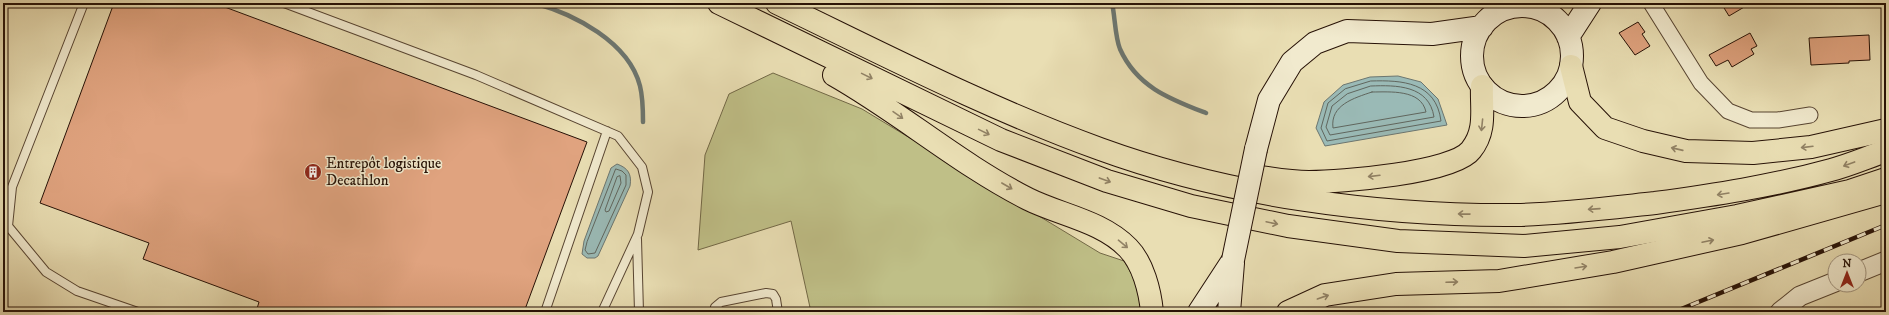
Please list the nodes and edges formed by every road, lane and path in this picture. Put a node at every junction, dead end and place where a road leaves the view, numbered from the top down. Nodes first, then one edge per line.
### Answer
1 (84, 3) edge
2 (284, 3) edge
3 (708, 3) edge
4 (719, 3) edge
5 (777, 3) edge
6 (1590, 3) edge
7 (1651, 3) edge
8 (1534, 5) edge
9 (1490, 15) edge
10 (1432, 34) junction
11 (1568, 37) junction
12 (1472, 56) junction
13 (908, 66) junction
14 (1571, 66) junction
15 (1482, 86) junction
16 (1810, 115) dead end
17 (1886, 130) edge
18 (607, 132) junction
19 (1886, 151) edge
20 (1886, 178) edge
21 (1886, 192) edge
22 (637, 237) junction
23 (1233, 260) junction
24 (1886, 261) edge
25 (1867, 269) edge
26 (1827, 285) edge
27 (138, 312) edge
28 (546, 312) edge
29 (602, 312) edge
30 (639, 312) edge
31 (714, 312) edge
32 (778, 312) edge
33 (1152, 312) edge
34 (1196, 312) edge
35 (1200, 312) edge
36 (1229, 312) edge
37 (1288, 312) edge
38 (1780, 312) edge

1 - 27 lane
2 - 18 lane
3 -> 33 highway
4 -> 20 highway
5 - 13 highway
6 - 11 main road
7 - 16 street
8 - 9 main road
8 - 11 main road
9 - 10 main road
9 - 12 main road
10 - 12 main road
10 - 23 main road, bridge
11 - 14 main road
12 - 15 main road
15 -> 13 highway
19 -> 13 highway
14 - 15 main road
17 -> 14 highway
18 - 22 lane
18 - 28 lane
37 -> 21 highway
22 - 29 lane
22 - 30 lane
23 - 35 main road
23 - 36 main road
24 - 25 street
26 - 38 street
31 - 32 lane
34 - 35 main road

